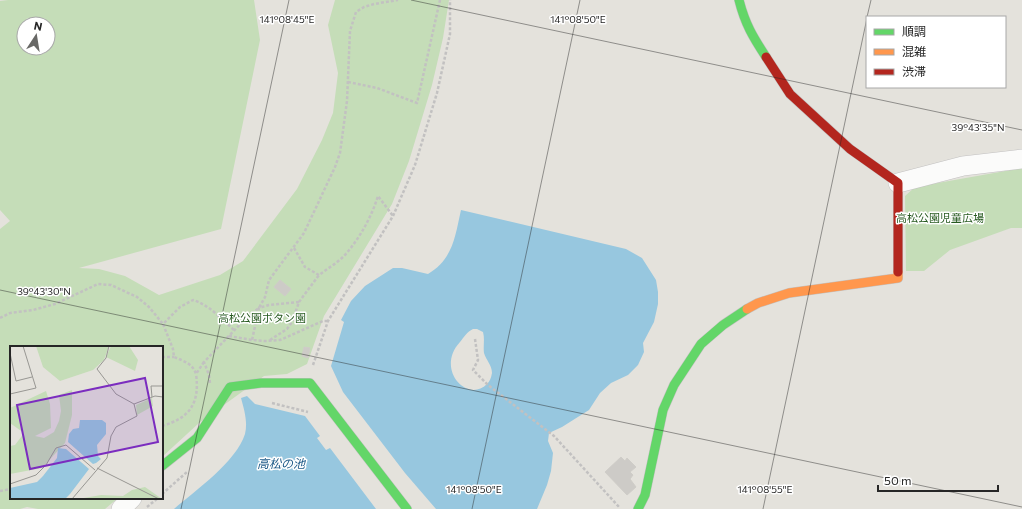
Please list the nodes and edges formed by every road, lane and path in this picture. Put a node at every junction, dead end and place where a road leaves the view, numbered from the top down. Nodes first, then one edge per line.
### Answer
1 (398, 0) edge
2 (440, 0) edge
3 (450, 0) edge
4 (739, 0) edge
5 (348, 82) junction
6 (1022, 159) edge
7 (898, 183) junction
8 (393, 216) junction
9 (294, 248) junction
10 (319, 275) junction
11 (299, 302) junction
12 (259, 308) junction
13 (0, 318) edge
14 (328, 321) junction
15 (163, 324) junction
16 (235, 331) junction
17 (229, 336) junction
18 (475, 339) dead end
19 (252, 340) junction
20 (269, 341) junction
21 (163, 357) edge
22 (174, 357) junction
23 (204, 362) junction
24 (196, 374) junction
25 (310, 383) junction
26 (210, 388) dead end
27 (272, 403) dead end
28 (312, 417) dead end
29 (163, 426) edge
30 (163, 465) edge
31 (188, 471) dead end
32 (10, 490) edge
33 (0, 491) edge
34 (163, 493) edge
35 (131, 499) edge
36 (157, 499) edge
37 (121, 509) edge
38 (145, 509) edge
39 (407, 509) edge
40 (621, 509) edge
41 (638, 509) edge

1 - 5 path
2 - 5 path
3 - 8 path
4 - 7 street
5 - 9 path
6 - 7 street
7 - 41 street
8 - 10 path
8 - 14 path
9 - 10 path
9 - 12 path
10 - 11 path
11 - 12 path
11 - 20 path
12 - 16 path
12 - 19 path
13 - 15 path
14 - 20 path
14 - 25 path
15 - 16 path
15 - 22 path
16 - 17 path
17 - 19 path
17 - 23 path
18 - 40 path
19 - 20 path
21 - 22 path
22 - 24 path
23 - 24 path
23 - 26 path
24 - 29 path
25 - 30 street
25 - 39 street
27 - 28 path
31 - 34 path
32 - 33 path
35 - 37 street
36 - 38 path

